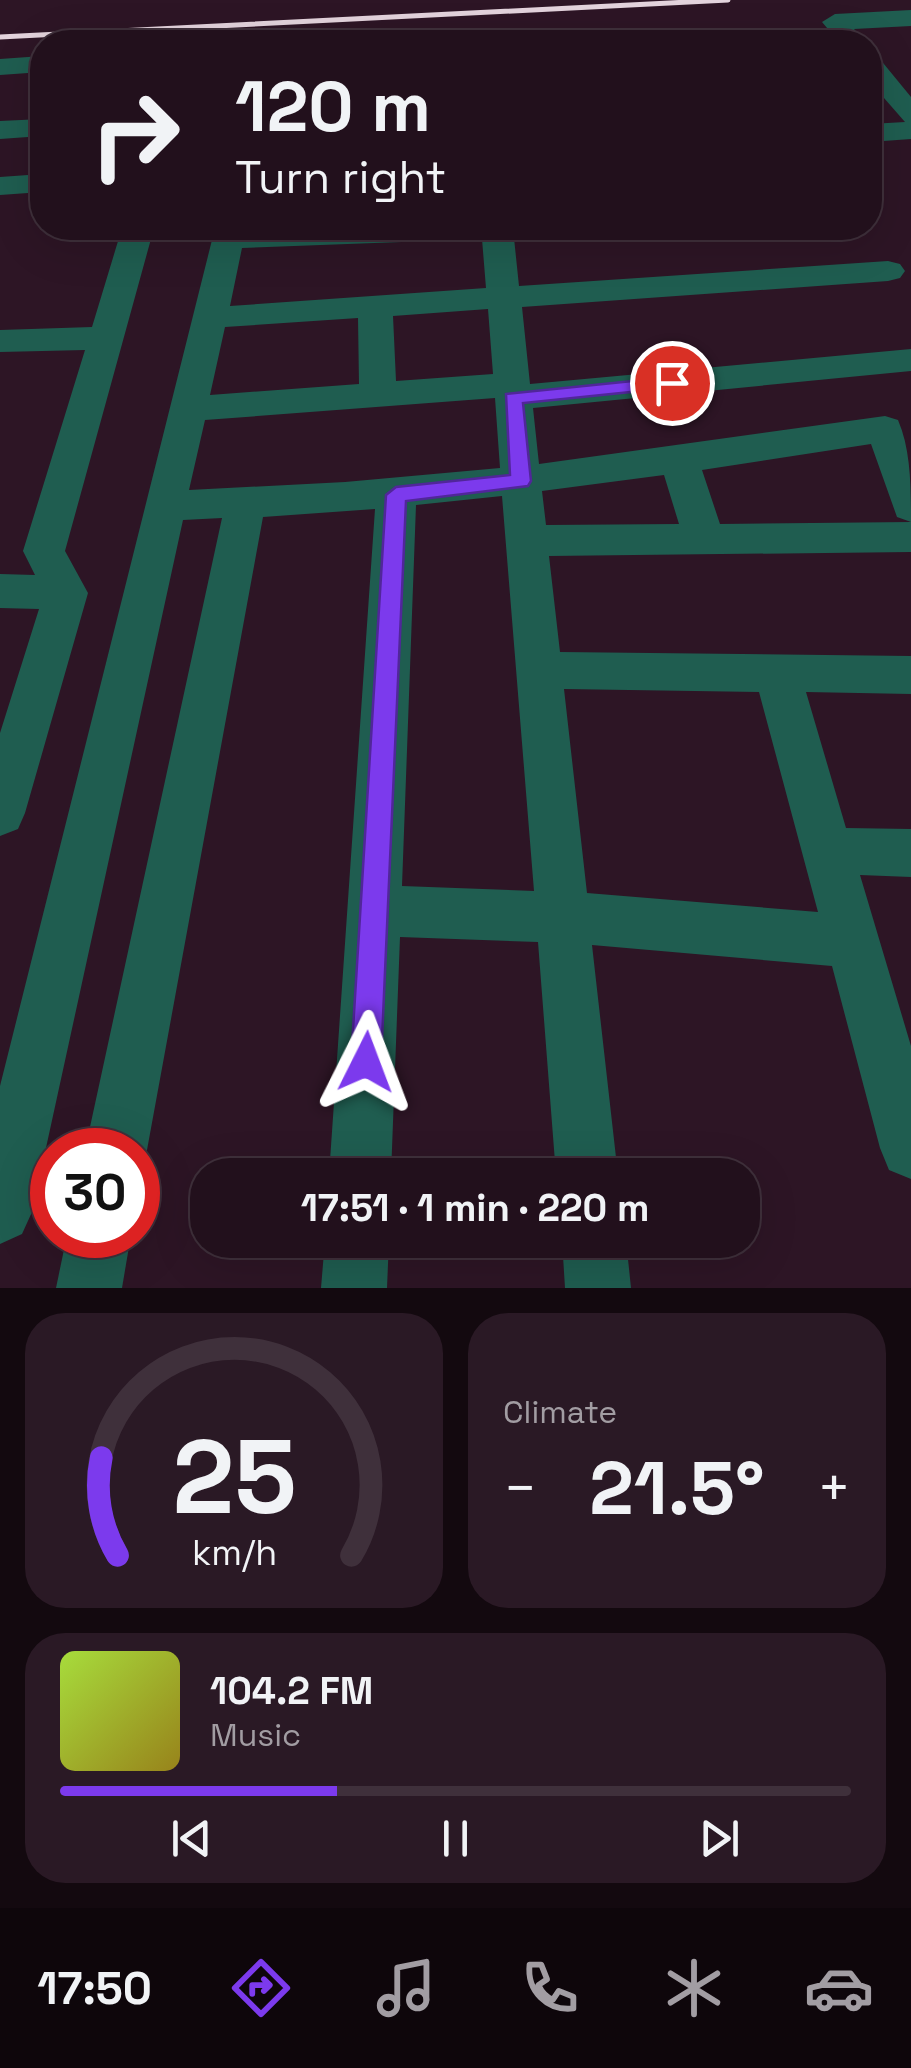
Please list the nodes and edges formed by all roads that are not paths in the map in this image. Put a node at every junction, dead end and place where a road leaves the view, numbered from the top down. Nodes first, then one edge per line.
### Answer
1 (911, 18) edge
2 (842, 30) edge
3 (30, 65) edge
4 (0, 67) edge
5 (882, 79) edge
6 (911, 115) edge
7 (30, 129) edge
8 (0, 130) edge
9 (911, 130) edge
10 (882, 131) edge
11 (30, 185) edge
12 (0, 186) edge
13 (135, 240) edge
14 (228, 240) edge
15 (505, 240) edge
16 (888, 271) dead end
17 (503, 296) junction
18 (374, 306) junction
19 (208, 318) junction
20 (106, 338) junction
21 (0, 341) edge
22 (911, 360) edge
23 (512, 391) junction
24 (378, 396) junction
25 (187, 409) junction
26 (680, 462) junction
27 (521, 481) junction
28 (396, 495) junction
29 (246, 504) junction
30 (164, 506) junction
31 (911, 507) edge
32 (911, 537) edge
33 (704, 539) junction
34 (526, 541) junction
35 (0, 590) edge
36 (66, 593) junction
37 (539, 670) junction
38 (777, 672) junction
39 (911, 675) edge
40 (14, 721) edge
41 (0, 813) edge
42 (827, 850) junction
43 (911, 853) edge
44 (374, 911) junction
45 (562, 917) junction
46 (853, 942) junction
47 (895, 1034) edge
48 (120, 1128) edge
49 (911, 1148) edge
50 (361, 1158) edge
51 (585, 1158) edge
52 (0, 1212) edge
53 (95, 1258) edge
54 (355, 1258) edge
55 (596, 1258) edge
56 (89, 1288) edge
57 (354, 1288) edge
58 (598, 1288) edge

1 - 2 street
3 - 4 street
5 - 6 street
7 - 8 street
9 - 10 street
11 - 12 street
13 - 20 street
14 - 19 street
15 - 17 street
16 - 17 street
17 - 18 street
17 - 23 street
18 - 19 street
18 - 24 street
19 - 25 street
20 - 21 street
20 - 36 street
22 - 23 street
23 - 24 street
23 - 27 street
24 - 25 street
25 - 30 street
26 - 27 street
26 - 31 street
26 - 33 street
27 - 28 street
27 - 34 street
28 - 29 street
28 - 44 street
29 - 30 street
29 - 48 street
30 - 52 street
32 - 33 street
33 - 34 street
34 - 37 street
35 - 36 street
36 - 40 street
37 - 38 street
37 - 45 street
38 - 39 street
38 - 42 street
40 - 41 street
42 - 43 street
42 - 46 street
44 - 45 street
44 - 50 street
45 - 46 street
45 - 51 street
46 - 47 street
47 - 49 street
53 - 56 street
54 - 57 street
55 - 58 street

